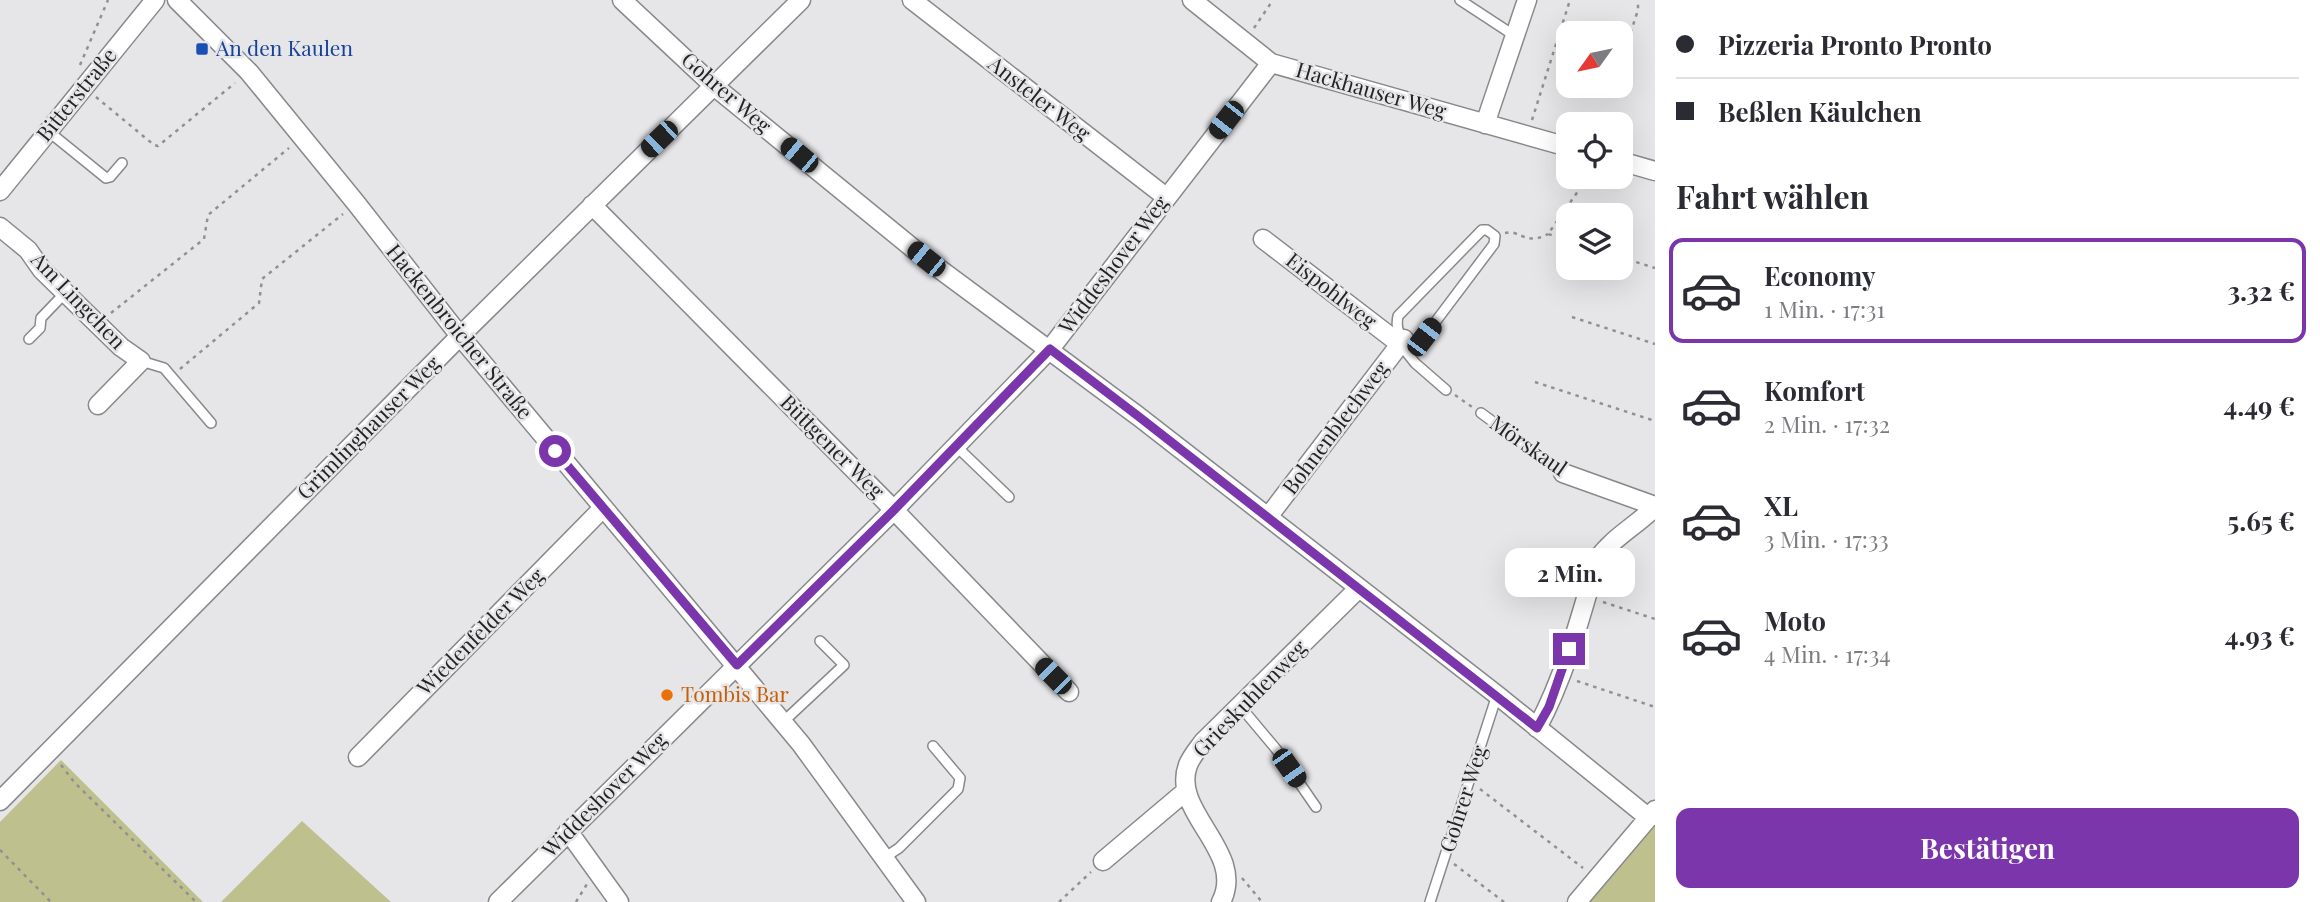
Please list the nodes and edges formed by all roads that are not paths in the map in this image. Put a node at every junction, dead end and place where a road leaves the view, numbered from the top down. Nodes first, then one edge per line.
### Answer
1 (155, 0) edge
2 (177, 0) edge
3 (622, 0) edge
4 (801, 0) edge
5 (912, 0) edge
6 (1192, 0) edge
7 (1460, 0) edge
8 (1527, 0) edge
9 (1514, 36) junction
10 (1271, 63) junction
11 (714, 86) junction
12 (1485, 124) junction
13 (48, 131) junction
14 (1556, 143) edge
15 (121, 163) dead end
16 (1633, 165) edge
17 (1655, 171) edge
18 (0, 191) edge
19 (1166, 197) junction
20 (592, 205) junction
21 (0, 227) edge
22 (1263, 239) dead end
23 (65, 292) junction
24 (460, 336) junction
25 (29, 339) dead end
26 (1402, 341) junction
27 (1050, 349) junction
28 (141, 361) junction
29 (1446, 390) road end
30 (98, 405) dead end
31 (1481, 413) road end
32 (211, 423) dead end
33 (956, 446) junction
34 (1563, 473) joint
35 (1009, 497) dead end
36 (603, 508) junction
37 (894, 510) junction
38 (1652, 513) edge
39 (1268, 517) junction
40 (1359, 588) junction
41 (820, 640) dead end
42 (737, 665) junction
43 (1069, 692) dead end
44 (1497, 695) junction
45 (1240, 706) junction
46 (783, 722) junction
47 (1537, 728) junction
48 (933, 746) dead end
49 (358, 757) dead end
50 (1186, 791) junction
51 (0, 801) edge
52 (1316, 807) dead end
53 (1652, 814) edge
54 (568, 831) junction
55 (884, 858) junction
56 (1104, 861) road end
57 (498, 902) edge
58 (619, 902) edge
59 (916, 902) edge
60 (1221, 902) edge
61 (1430, 902) edge
62 (1577, 902) edge

1 - 13 street, Bitterstraße
2 - 24 street, Hackenbroicher Straße
3 - 11 street, Gohrer Weg
4 - 11 street, Grimlinghauser Weg
5 - 19 street, Ansteler Weg
6 - 10 street, Hackhauser Weg
7 - 9 lane
8 - 9 street
9 - 12 street
10 - 12 street, Hackhauser Weg
10 - 19 street, Widdeshover Weg
11 - 20 street, Grimlinghauser Weg
11 - 27 street, Gohrer Weg
12 - 14 street, Hackhauser Weg
13 - 15 lane
13 - 18 street, Bitterstraße
16 - 17 street
19 - 27 street, Widdeshover Weg
20 - 24 street, Grimlinghauser Weg
20 - 37 street, Büttgener Weg
21 - 23 street, Am Lingchen
22 - 26 street, Eispohlweg
23 - 25 lane
23 - 28 street, Am Lingchen
24 - 36 street, Hackenbroicher Straße
24 - 51 street, Grimlinghauser Weg
26 - 26 lane, Bohnenblechweg
26 - 29 lane
26 - 39 street, Bohnenblechweg
27 - 33 street, Widdeshover Weg
27 - 39 street, Gohrer Weg
28 - 30 street, Am Lingchen
28 - 32 lane
31 - 34 lane, Mörskaul
33 - 35 lane
33 - 37 street, Widdeshover Weg
34 - 38 street, Mörskaul
36 - 42 street, Hackenbroicher Straße
36 - 49 street, Wiedenfelder Weg
37 - 42 street, Widdeshover Weg
37 - 43 street, Büttgener Weg
38 - 47 street
39 - 40 street, Gohrer Weg
40 - 44 street, Gohrer Weg
40 - 45 street, Grieskuhlenweg
41 - 46 lane
42 - 46 street, Hackenbroicher Straße
42 - 54 street, Widdeshover Weg
44 - 47 street, Gohrer Weg
44 - 61 lane, Gohrer Weg
45 - 50 street, Grieskuhlenweg
45 - 52 lane
46 - 55 street, Hackenbroicher Straße
47 - 53 street, Gohrer Weg
48 - 55 lane
50 - 56 street
50 - 60 street
53 - 62 street
54 - 57 street, Widdeshover Weg
54 - 58 street
55 - 59 street, Hackenbroicher Straße

